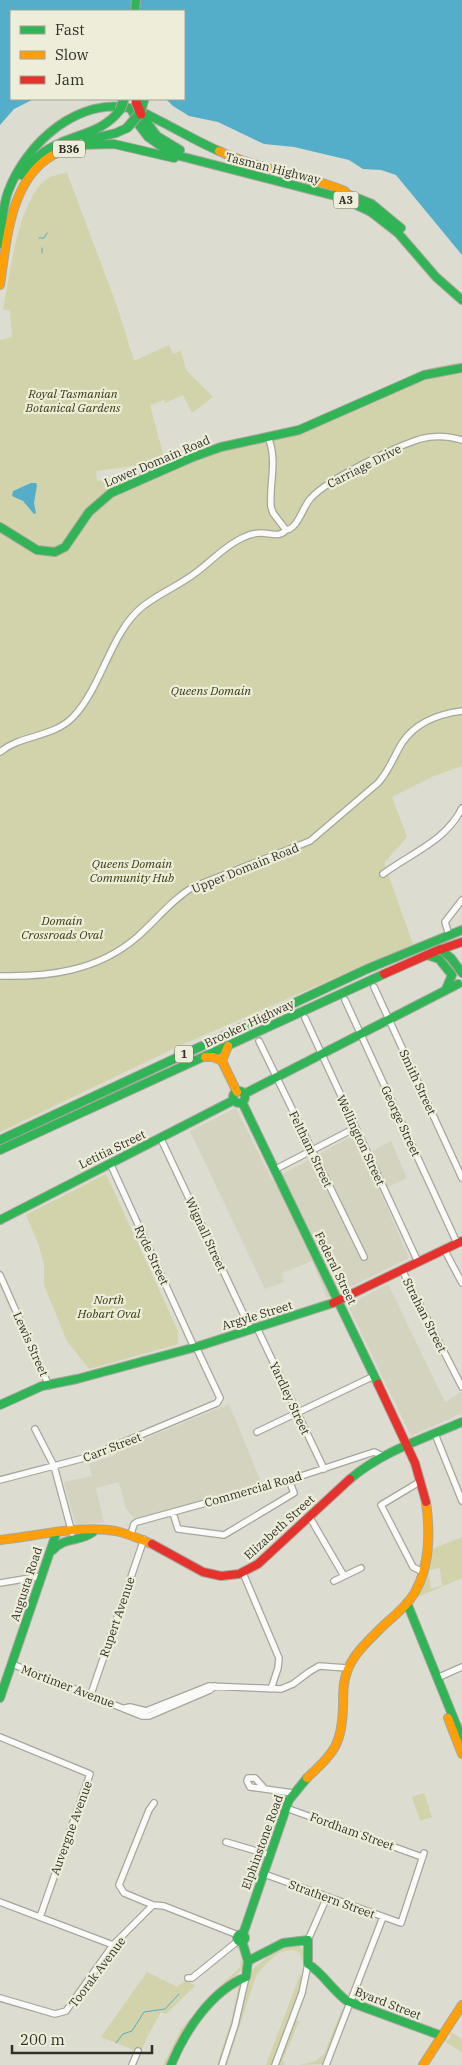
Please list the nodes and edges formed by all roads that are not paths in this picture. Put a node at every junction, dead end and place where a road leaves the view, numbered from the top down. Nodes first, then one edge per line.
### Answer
1 (124, 100) edge
2 (130, 100) edge
3 (136, 100) edge
4 (144, 100) edge
5 (137, 113) junction
6 (196, 161) junction
7 (351, 194) junction
8 (2, 246) edge
9 (0, 285) edge
10 (462, 292) edge
11 (462, 300) edge
12 (462, 368) edge
13 (268, 437) junction
14 (462, 440) edge
15 (0, 527) edge
16 (286, 530) junction
17 (462, 711) edge
18 (0, 752) edge
19 (462, 808) edge
20 (383, 874) dead end
21 (462, 900) edge
22 (462, 930) edge
23 (449, 934) junction
24 (462, 935) edge
25 (462, 942) edge
26 (440, 949) junction
27 (427, 955) junction
28 (454, 962) junction
29 (367, 969) junction
30 (458, 973) edge
31 (0, 976) edge
32 (461, 986) edge
33 (374, 987) dead end
34 (445, 991) junction
35 (345, 1000) dead end
36 (304, 1018) dead end
37 (389, 1020) junction
38 (361, 1035) junction
39 (259, 1040) dead end
40 (228, 1046) junction
41 (321, 1056) junction
42 (205, 1057) junction
43 (222, 1061) junction
44 (277, 1077) junction
45 (239, 1097) junction
46 (355, 1128) junction
47 (161, 1139) junction
48 (0, 1140) edge
49 (0, 1150) edge
50 (312, 1150) junction
51 (110, 1164) junction
52 (274, 1170) junction
53 (462, 1178) edge
54 (0, 1220) edge
55 (459, 1242) edge
56 (444, 1250) junction
57 (364, 1257) dead end
58 (418, 1262) junction
59 (402, 1270) junction
60 (0, 1275) edge
61 (462, 1283) edge
62 (338, 1301) junction
63 (254, 1329) junction
64 (195, 1347) junction
65 (374, 1376) junction
66 (49, 1386) junction
67 (462, 1387) edge
68 (220, 1401) joint
69 (0, 1405) edge
70 (0, 1410) edge
71 (297, 1412) junction
72 (462, 1422) edge
73 (35, 1429) dead end
74 (257, 1432) dead end
75 (435, 1434) junction
76 (407, 1446) junction
77 (382, 1456) junction
78 (54, 1466) junction
79 (324, 1469) junction
80 (0, 1480) edge
81 (289, 1480) junction
82 (420, 1481) junction
83 (462, 1501) edge
84 (172, 1513) junction
85 (309, 1516) junction
86 (94, 1531) junction
87 (72, 1533) junction
88 (56, 1534) junction
89 (131, 1534) junction
90 (40, 1536) junction
91 (144, 1539) junction
92 (0, 1540) edge
93 (49, 1556) junction
94 (361, 1568) dead end
95 (423, 1572) junction
96 (243, 1573) junction
97 (42, 1576) junction
98 (344, 1576) junction
99 (334, 1581) dead end
100 (0, 1584) edge
101 (407, 1602) junction
102 (12, 1664) junction
103 (347, 1668) junction
104 (462, 1668) edge
105 (437, 1678) junction
106 (271, 1689) junction
107 (90, 1694) junction
108 (0, 1698) edge
109 (0, 1737) edge
110 (462, 1739) edge
111 (462, 1754) edge
112 (264, 1788) dead end
113 (293, 1793) junction
114 (154, 1803) dead end
115 (286, 1808) junction
116 (226, 1842) dead end
117 (270, 1855) junction
118 (264, 1874) junction
119 (327, 1897) junction
120 (0, 1902) edge
121 (153, 1904) junction
122 (40, 1917) junction
123 (383, 1917) junction
124 (401, 1923) joint
125 (241, 1938) junction
126 (308, 1940) junction
127 (113, 1945) junction
128 (248, 1961) junction
129 (308, 1964) junction
130 (246, 1977) junction
131 (188, 1978) dead end
132 (0, 1998) edge
133 (350, 2003) junction
134 (462, 2005) edge
135 (442, 2036) junction
136 (138, 2051) dead end
137 (132, 2065) edge
138 (171, 2065) edge
139 (222, 2065) edge
140 (275, 2065) edge
141 (326, 2065) edge
142 (423, 2065) edge

1 - 8 main road, B36, bridge
2 - 5 main road, Tasman Highway / A3
3 - 5 main road, Tasman Highway / A3, bridge
4 - 8 main road, B36, bridge
5 - 6 main road, Tasman Highway / A3
5 - 7 main road, Tasman Highway / A3
6 - 8 main road, B36
6 - 11 main road, Tasman Highway / A3
7 - 8 main road, B36
7 - 10 main road, Tasman Highway / A3
8 - 9 main road, B36
12 - 13 main road, Lower Domain Road
13 - 15 main road, Lower Domain Road
13 - 16 street
14 - 16 street, Carriage Drive
16 - 18 street
17 - 31 street, Upper Domain Road
19 - 20 street
21 - 23 street
22 - 23 main road, 1
23 - 29 main road, 1
24 - 26 main road
25 - 26 main road, 1
25 - 28 main road
26 - 27 main road, 1
26 - 28 main road
26 - 29 main road
26 - 30 main road
27 - 30 main road
27 - 40 main road, Brooker Highway / 1
28 - 30 main road
29 - 48 main road, Brooker Highway / 1
30 - 32 main road
30 - 34 main road
32 - 34 main road, Letitia Street
33 - 37 street, Smith Street
34 - 37 main road, Letitia Street
35 - 38 street, George Street
36 - 41 street, Wellington Street
37 - 38 main road, Letitia Street
37 - 53 street, Smith Street
38 - 41 main road, Letitia Street
38 - 55 street, George Street
39 - 44 street, Feltham Street
40 - 42 main road, Brooker Highway / 1
40 - 43 main road
41 - 44 main road, Letitia Street
41 - 46 street, Wellington Street
42 - 43 main road
42 - 49 main road, Brooker Highway / 1
43 - 45 main road, Federal Street
44 - 45 main road, Letitia Street
44 - 50 street, Feltham Street
45 - 47 main road, Letitia Street
45 - 52 main road, Federal Street
46 - 50 street
46 - 58 street, Wellington Street
47 - 51 main road, Letitia Street
47 - 63 street, Wignall Street
50 - 52 street
50 - 57 street, Feltham Street
51 - 54 main road, Letitia Street
51 - 64 street, Ryde Street
52 - 62 main road, Federal Street
55 - 56 main road, Argyle Street
56 - 58 main road, Argyle Street
56 - 61 street
58 - 59 main road, Argyle Street
59 - 62 main road, Argyle Street
59 - 67 street, Strahan Street
60 - 66 street, Lewis Street
62 - 63 main road, Argyle Street
62 - 65 main road, Federal Street
63 - 64 main road, Argyle Street
63 - 71 street, Yardley Street
64 - 66 main road, Argyle Street
64 - 68 street, Ryde Street
65 - 71 street
65 - 76 main road, Federal Street
66 - 69 main road, Argyle Street
66 - 70 main road, Argyle Street
68 - 78 street, Carr Street
71 - 74 street
71 - 79 street, Yardley Street
72 - 75 main road, Elizabeth Street
73 - 78 street
75 - 76 main road, Elizabeth Street
75 - 83 street
76 - 77 main road, Elizabeth Street
76 - 82 main road, Elphinstone Road
77 - 79 street, Commercial Road
77 - 85 main road, Elizabeth Street
78 - 80 street, Carr Street
78 - 87 street
79 - 81 street, Commercial Road
81 - 84 street, Commercial Road
81 - 84 street
82 - 95 main road, Elphinstone Road
82 - 95 street
84 - 89 street, Commercial Road
85 - 96 main road, Elizabeth Street
85 - 98 street
86 - 87 main road, Elizabeth Street
86 - 89 main road, Elizabeth Street
86 - 93 main road
87 - 88 main road, Elizabeth Street
88 - 90 main road, Elizabeth Street
88 - 93 main road, Augusta Road
89 - 91 main road, Elizabeth Street
90 - 92 main road, Elizabeth Street
90 - 93 main road
91 - 96 main road, Elizabeth Street
91 - 107 street, Rupert Avenue
93 - 97 main road, Augusta Road
94 - 98 street
95 - 101 main road, Elphinstone Road
96 - 106 street
97 - 100 street
97 - 102 main road, Augusta Road
98 - 99 street
101 - 103 main road, Elphinstone Road
101 - 105 main road
102 - 107 street, Mortimer Avenue
102 - 108 main road, Augusta Road
103 - 106 street, Mortimer Avenue
103 - 113 main road, Elphinstone Road
104 - 105 street
105 - 110 main road
105 - 111 main road
106 - 107 street, Mortimer Avenue
109 - 122 street, Auvergne Avenue
112 - 113 street
113 - 115 main road, Elphinstone Road
114 - 121 street
115 - 117 main road, Elphinstone Road
115 - 124 street, Fordham Street
116 - 117 street
117 - 118 main road, Elphinstone Road
118 - 119 street, Strathern Street
118 - 125 main road, Elphinstone Road
119 - 123 street, Strathern Street
119 - 126 street
120 - 122 street
121 - 125 street
121 - 127 street, Toorak Avenue
122 - 127 street
123 - 124 street, Strathern Street
123 - 133 street
125 - 128 main road
125 - 131 street
126 - 128 main road
126 - 129 main road
127 - 132 street, Toorak Avenue
128 - 130 main road
129 - 133 main road, Byard Street
129 - 140 street
130 - 138 main road
130 - 139 street
133 - 135 main road, Byard Street
133 - 141 street
134 - 135 main road
135 - 142 main road
136 - 137 street

